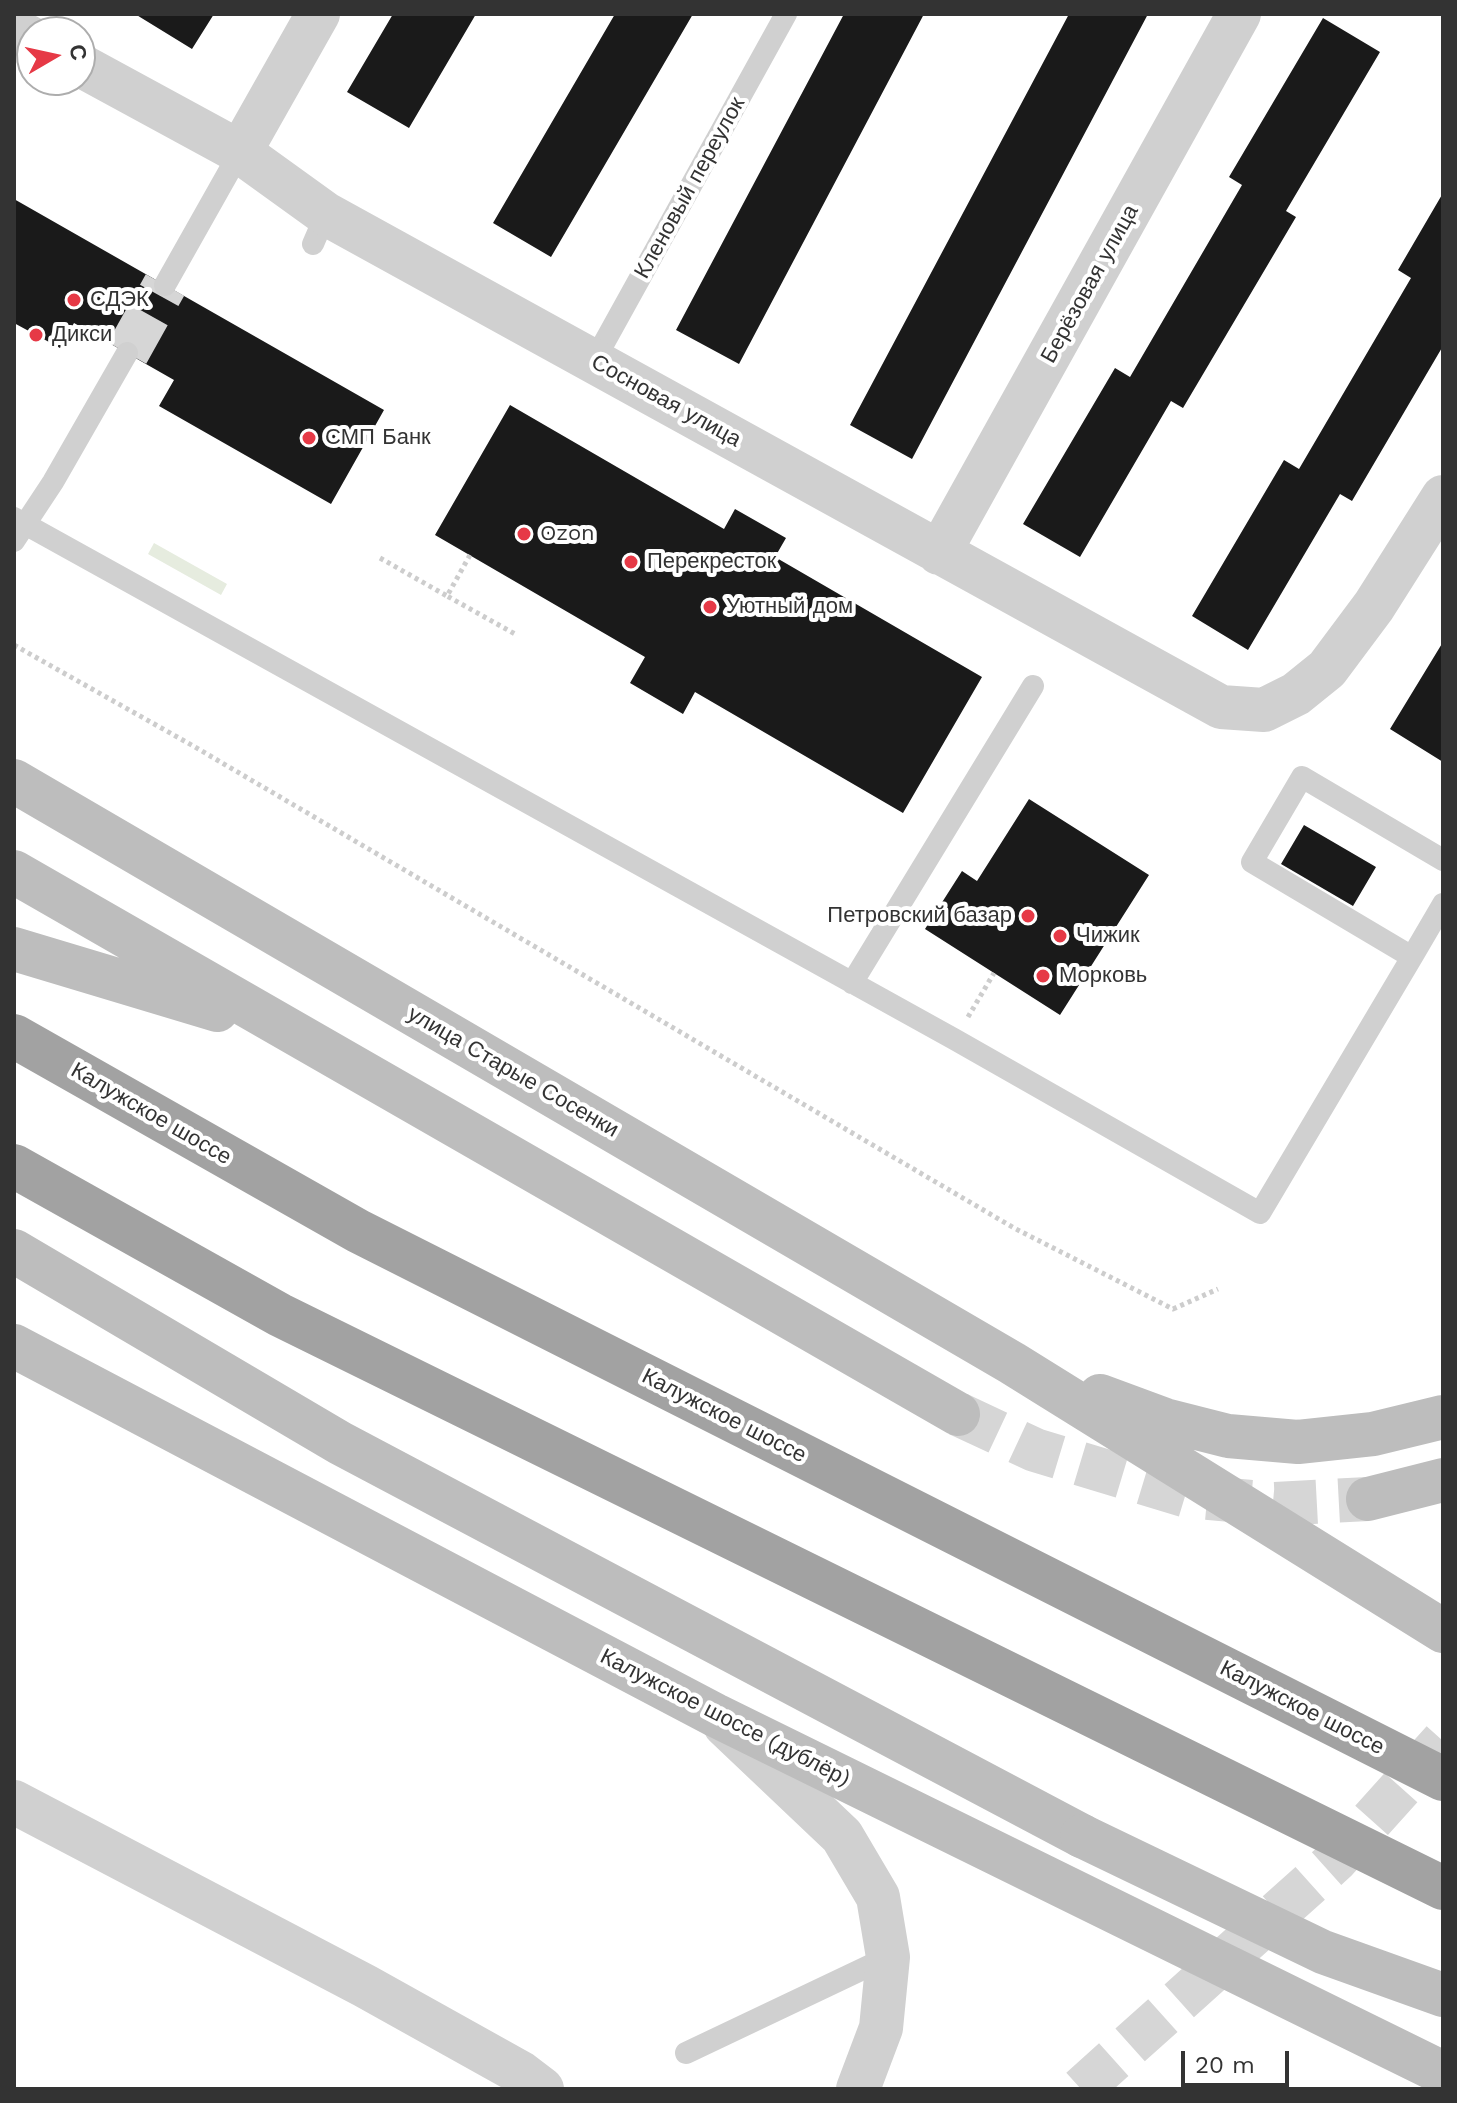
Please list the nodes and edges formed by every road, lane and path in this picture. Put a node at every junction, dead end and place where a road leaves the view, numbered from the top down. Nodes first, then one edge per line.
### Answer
1 (318, 14) edge
2 (786, 14) edge
3 (1239, 14) edge
4 (96, 74) edge
5 (240, 152) junction
6 (165, 285) tunnel mouth
7 (127, 353) tunnel mouth
8 (594, 361) junction
9 (1443, 497) edge
10 (18, 528) edge
11 (939, 553) junction
12 (470, 555) dead end
13 (380, 558) dead end
14 (447, 596) junction
15 (515, 634) dead end
16 (14, 645) edge
17 (1033, 686) dead end
18 (14, 781) edge
19 (1443, 860) edge
20 (14, 872) edge
21 (1443, 904) edge
22 (14, 949) edge
23 (1412, 957) junction
24 (994, 973) dead end
25 (852, 983) junction
26 (293, 1032) junction
27 (14, 1036) edge
28 (954, 1039) junction
29 (14, 1166) edge
30 (14, 1251) edge
31 (1218, 1289) dead end
32 (14, 1346) edge
33 (1012, 1363) junction
34 (958, 1414) tunnel mouth
35 (1443, 1417) edge
36 (1443, 1480) edge
37 (1368, 1499) tunnel mouth
38 (1443, 1631) edge
39 (715, 1715) junction
40 (1443, 1779) edge
41 (14, 1802) edge
42 (1443, 1888) edge
43 (888, 1957) junction
44 (1443, 1995) edge
45 (1319, 2011) junction
46 (1443, 2045) edge
47 (686, 2053) dead end
48 (1443, 2073) edge
49 (542, 2089) edge
50 (858, 2089) edge

1 - 5 street
2 - 8 lane, Кленовый переулок
3 - 11 street, Берёзовая улица
4 - 5 street, Сосновая улица
5 - 6 lane
5 - 8 street, Сосновая улица
7 - 10 lane
8 - 11 street, Сосновая улица
9 - 11 street, Сосновая улица
10 - 25 lane
12 - 14 path
13 - 14 path
14 - 15 path
16 - 31 path
17 - 25 lane
18 - 33 main road, улица Старые Сосенки
19 - 23 lane
20 - 26 main road
21 - 23 lane
22 - 26 main road
23 - 28 lane
24 - 28 path
25 - 28 lane
26 - 34 main road
27 - 40 highway, Калужское шоссе
29 - 42 highway
30 - 44 main road, bridge
32 - 39 main road, Калужское шоссе (дублёр)
33 - 35 main road
33 - 38 main road
36 - 37 main road
39 - 43 street
39 - 45 main road, Калужское шоссе (дублёр)
41 - 49 street
43 - 47 lane
43 - 50 street
45 - 46 main road
45 - 48 main road, Калужское шоссе (дублёр)

